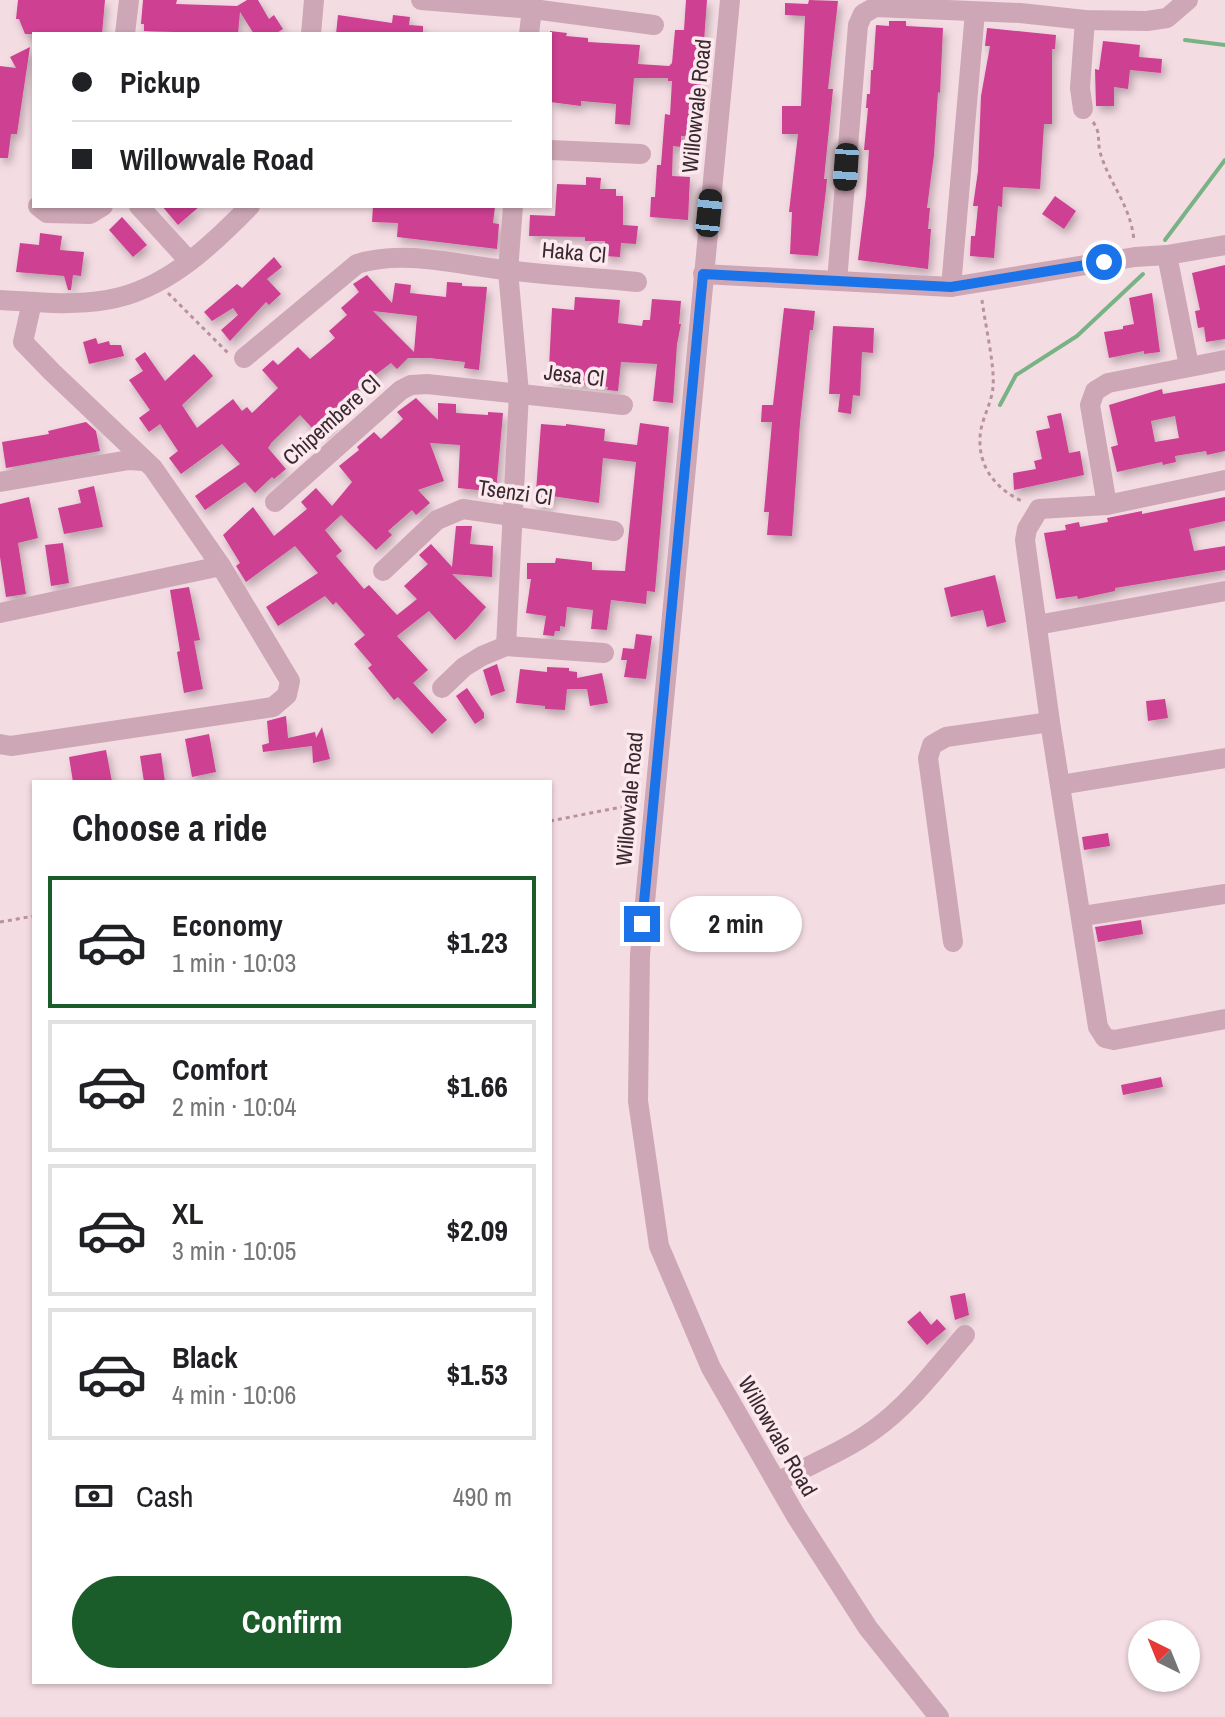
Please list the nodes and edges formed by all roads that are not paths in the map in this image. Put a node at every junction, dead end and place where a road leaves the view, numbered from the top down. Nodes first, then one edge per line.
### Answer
1 (129, 0) edge
2 (314, 0) edge
3 (421, 0) edge
4 (730, 0) edge
5 (1188, 0) edge
6 (533, 5) edge
7 (1021, 7) edge
8 (975, 12) junction
9 (1085, 20) junction
10 (654, 25) dead end
11 (125, 32) edge
12 (311, 32) edge
13 (529, 32) edge
14 (1083, 109) road end
15 (552, 150) edge
16 (641, 154) dead end
17 (41, 208) edge
18 (100, 208) edge
19 (141, 208) edge
20 (248, 208) edge
21 (513, 208) edge
22 (1225, 245) edge
23 (1167, 255) junction
24 (189, 261) junction
25 (508, 271) junction
26 (703, 274) junction
27 (837, 281) junction
28 (637, 282) dead end
29 (951, 287) junction
30 (0, 300) edge
31 (32, 302) junction
32 (244, 358) road end
33 (1225, 360) edge
34 (1189, 366) junction
35 (519, 393) junction
36 (623, 405) dead end
37 (143, 461) junction
38 (1225, 480) edge
39 (0, 482) edge
40 (275, 502) dead end
41 (1107, 505) junction
42 (511, 514) junction
43 (614, 531) dead end
44 (221, 566) junction
45 (383, 571) dead end
46 (1225, 591) edge
47 (0, 613) edge
48 (1037, 625) junction
49 (506, 646) junction
50 (604, 653) dead end
51 (442, 688) dead end
52 (1050, 722) junction
53 (0, 744) edge
54 (1225, 758) edge
55 (1060, 785) junction
56 (1225, 894) edge
57 (1083, 916) junction
58 (953, 942) dead end
59 (1225, 1019) edge
60 (965, 1335) dead end
61 (777, 1482) junction
62 (939, 1717) edge

1 - 11 street
2 - 12 street
3 - 6 street
4 - 26 street, Willowvale Road
5 - 9 street
6 - 10 street
6 - 13 street
7 - 8 street
7 - 9 street
8 - 27 street
8 - 29 street
9 - 14 street
15 - 16 street
17 - 18 street
19 - 24 street
20 - 24 street
21 - 25 street
22 - 23 street
23 - 29 street
23 - 34 street
24 - 31 street
25 - 28 street, Haka Cl
25 - 32 street, Haka Cl
25 - 35 street
26 - 27 street
26 - 61 street, Willowvale Road
27 - 29 street
30 - 31 street
31 - 37 street
33 - 34 street
34 - 41 street
35 - 36 street, Jesa Cl
35 - 40 street, Chipembere Cl
35 - 42 street
37 - 39 street
37 - 44 street
38 - 41 street
41 - 48 street
42 - 43 street, Tsenzi Cl
42 - 45 street, Tsenzi Cl
42 - 49 street
44 - 47 street
44 - 53 street
46 - 48 street
48 - 52 street
49 - 50 street
49 - 51 street
52 - 55 street
52 - 58 street
54 - 55 street
55 - 57 street
56 - 57 street
57 - 59 street
60 - 61 street
61 - 62 street, Willowvale Road

